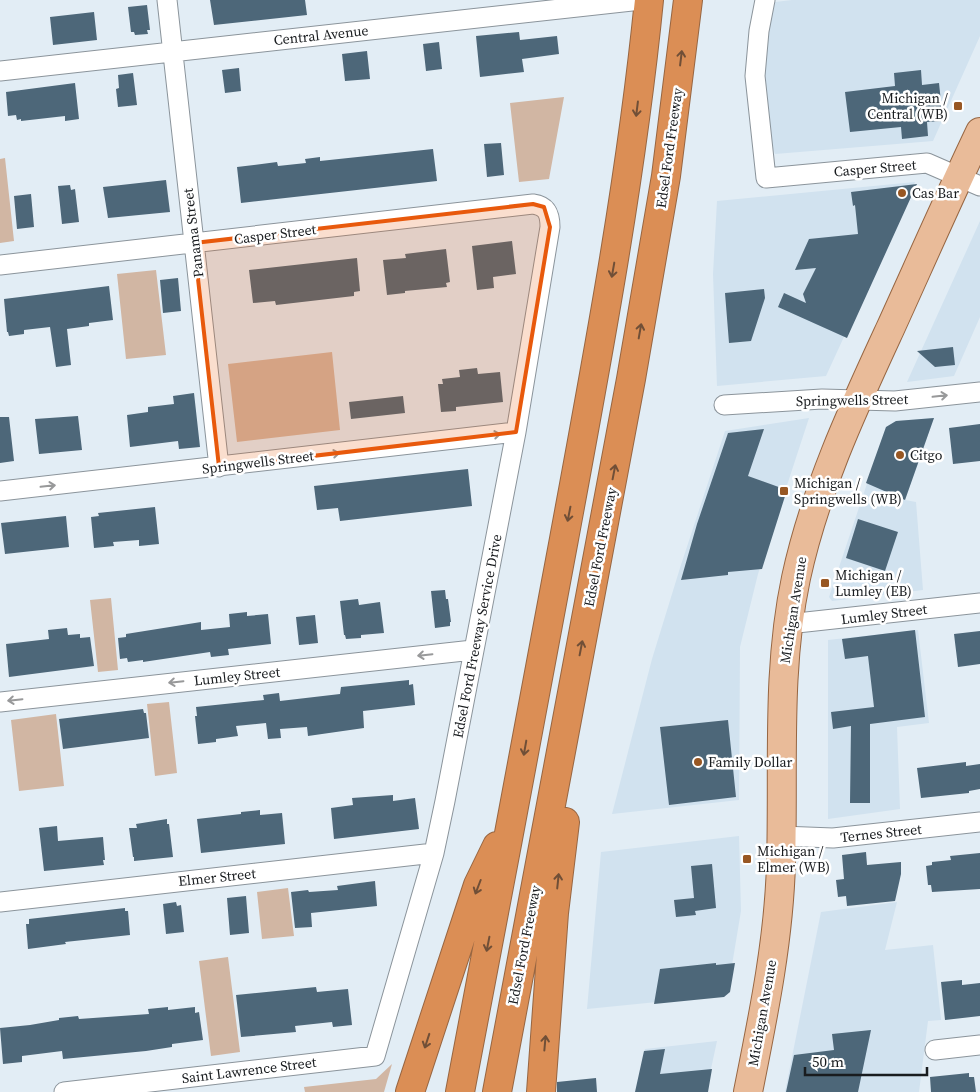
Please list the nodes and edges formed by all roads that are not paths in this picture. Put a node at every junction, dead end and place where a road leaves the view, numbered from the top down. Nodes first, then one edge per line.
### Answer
1 (167, 0) edge
2 (641, 0) edge
3 (649, 0) edge
4 (688, 0) edge
5 (765, 0) edge
6 (573, 5) edge
7 (173, 51) junction
8 (0, 70) edge
9 (980, 132) edge
10 (970, 181) edge
11 (548, 211) joint
12 (194, 243) junction
13 (0, 265) edge
14 (980, 392) edge
15 (857, 400) junction
16 (724, 405) dead end
17 (516, 432) junction
18 (220, 467) junction
19 (0, 491) edge
20 (980, 603) edge
21 (788, 624) junction
22 (473, 650) junction
23 (572, 696) junction
24 (0, 702) edge
25 (514, 811) junction
26 (980, 822) edge
27 (781, 836) junction
28 (434, 853) junction
29 (0, 902) edge
30 (980, 1045) edge
31 (935, 1050) dead end
32 (375, 1056) joint
33 (64, 1092) edge
34 (410, 1092) edge
35 (460, 1092) edge
36 (496, 1092) edge
37 (541, 1092) edge
38 (748, 1092) edge

1 - 7 street, Panama Street
2 - 6 street, Central Avenue
3 -> 25 highway
23 -> 4 highway, Edsel Ford Freeway
5 - 10 street, Casper Street
6 - 7 street, Central Avenue
7 - 8 street, Central Avenue
7 - 12 street, Panama Street
9 - 10 main road, Michigan Avenue
10 - 15 main road, Michigan Avenue
11 - 12 street, Casper Street
11 - 17 street, Edsel Ford Freeway Service Drive
12 - 13 street, Casper Street
12 - 18 street, Panama Street
15 -> 14 street, Springwells Street
15 - 16 street, Springwells Street
15 - 21 main road, Michigan Avenue
18 -> 17 street, Springwells Street
17 - 22 street, Edsel Ford Freeway Service Drive
19 -> 18 street, Springwells Street
20 - 21 street, Lumley Street
21 - 27 main road, Michigan Avenue
22 -> 24 street, Lumley Street
22 - 28 street, Edsel Ford Freeway Service Drive
23 - 36 highway, Edsel Ford Freeway
37 -> 23 highway
25 -> 34 highway
25 -> 35 highway
26 - 27 street, Ternes Street
27 - 38 main road, Michigan Avenue
28 - 29 street, Elmer Street
28 - 32 street, Edsel Ford Freeway Service Drive
30 - 31 street
32 - 33 street, Saint Lawrence Street

